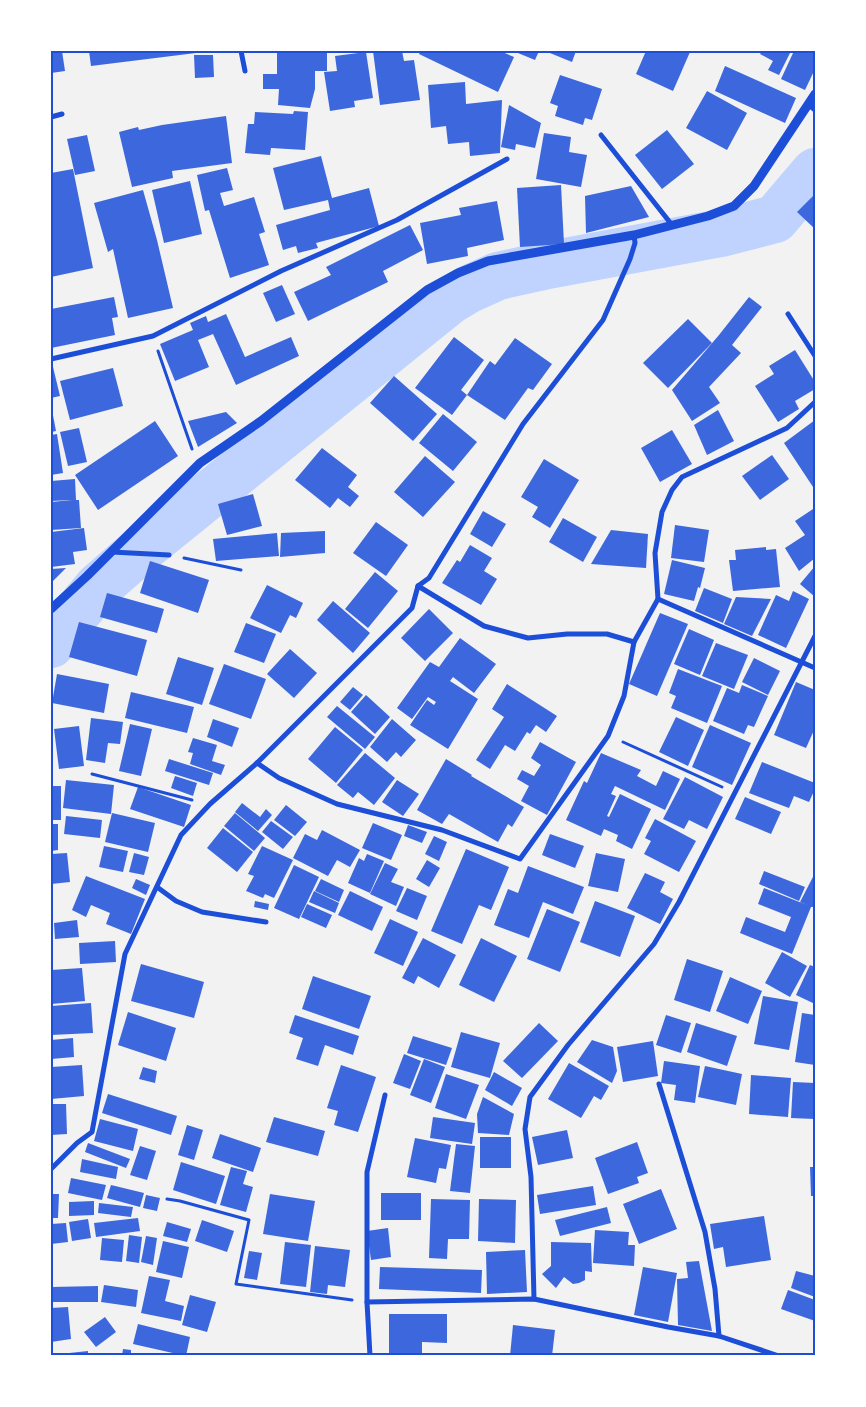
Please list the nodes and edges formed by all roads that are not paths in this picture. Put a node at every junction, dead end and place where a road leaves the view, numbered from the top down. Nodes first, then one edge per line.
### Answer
1 (241, 51) edge
2 (245, 71) dead end
3 (815, 94) edge
4 (812, 107) edge
5 (62, 114) dead end
6 (51, 117) edge
7 (601, 135) dead end
8 (507, 159) dead end
9 (672, 225) junction
10 (635, 239) junction
11 (788, 314) dead end
12 (815, 356) edge
13 (51, 359) edge
14 (815, 402) edge
15 (111, 552) junction
16 (169, 555) road end
17 (418, 586) junction
18 (658, 599) junction
19 (51, 609) edge
20 (815, 636) edge
21 (634, 642) junction
22 (801, 661) junction
23 (815, 668) edge
24 (257, 762) junction
25 (157, 886) junction
26 (266, 922) dead end
27 (659, 1084) dead end
28 (385, 1095) dead end
29 (51, 1169) edge
30 (534, 1299) junction
31 (367, 1302) junction
32 (719, 1336) junction
33 (370, 1356) edge
34 (779, 1356) edge

1 - 2 street
3 - 4 street
4 - 9 street
5 - 6 street
7 - 9 street
8 - 13 street
9 - 10 street
10 - 15 street
10 - 17 street
11 - 12 street
14 - 18 street
15 - 16 street
15 - 19 street
17 - 21 street
17 - 24 street
18 - 21 street
18 - 22 street
20 - 22 street
21 - 24 street
22 - 23 street
22 - 30 street
24 - 25 street
25 - 26 street
25 - 29 street
27 - 32 street
28 - 31 street
30 - 31 street
30 - 32 street
31 - 33 street
32 - 34 street

